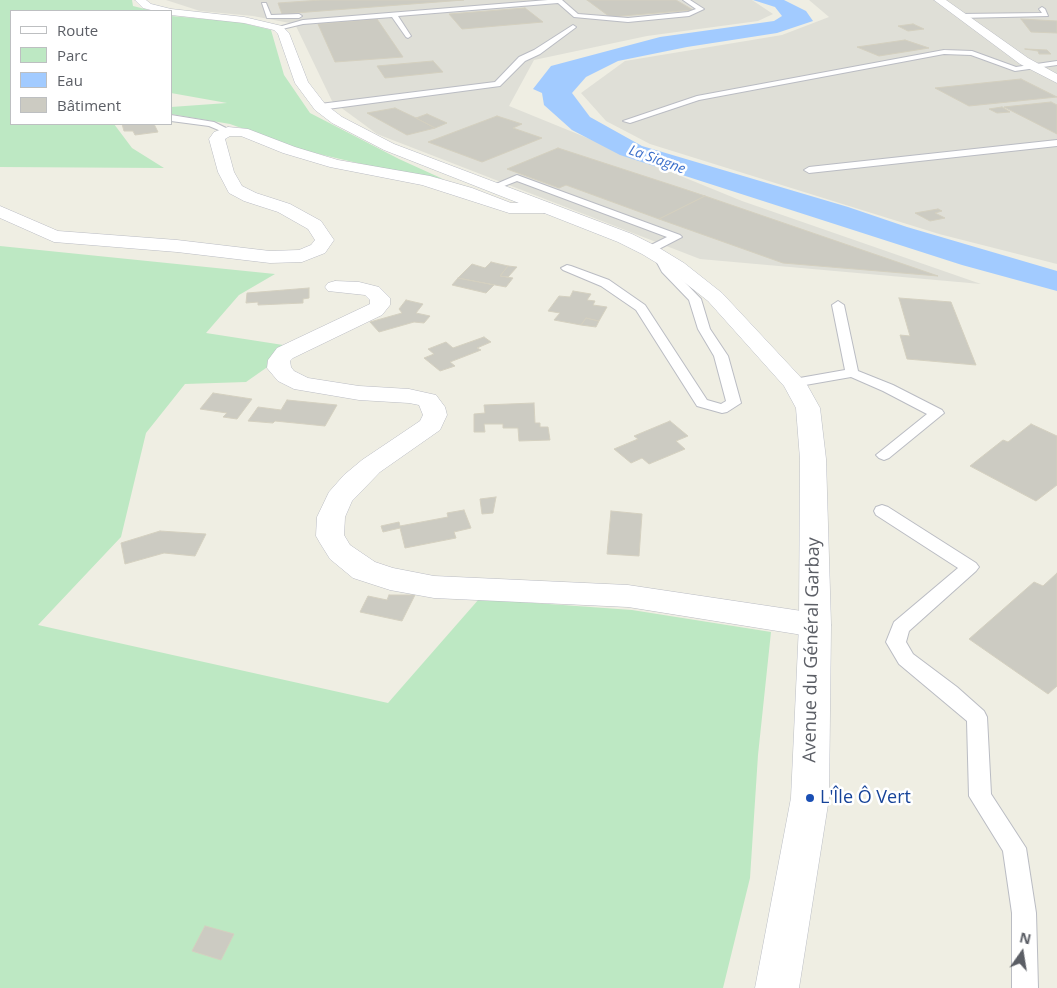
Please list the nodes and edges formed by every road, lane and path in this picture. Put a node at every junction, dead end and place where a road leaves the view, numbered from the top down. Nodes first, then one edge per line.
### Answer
1 (140, 0) edge
2 (686, 0) edge
3 (938, 0) edge
4 (558, 1) edge
5 (264, 4) dead end
6 (1042, 9) dead end
7 (163, 10) edge
8 (172, 12) edge
9 (393, 14) junction
10 (960, 16) junction
11 (315, 20) junction
12 (278, 28) junction
13 (573, 28) dead end
14 (408, 36) dead end
15 (1057, 63) edge
16 (1034, 67) junction
17 (1057, 80) edge
18 (320, 107) junction
19 (172, 118) edge
20 (627, 121) dead end
21 (228, 131) junction
22 (1057, 143) edge
23 (809, 170) dead end
24 (494, 187) junction
25 (547, 208) junction
26 (0, 211) edge
27 (654, 253) junction
28 (567, 268) dead end
29 (334, 287) dead end
30 (838, 305) dead end
31 (852, 373) junction
32 (794, 383) junction
33 (884, 455) dead end
34 (882, 512) dead end
35 (815, 625) junction
36 (777, 988) edge
37 (1025, 988) edge

1 - 7 street
2 - 4 lane
3 - 10 street
4 - 9 lane
5 - 11 lane
6 - 10 lane
8 - 12 street
9 - 11 lane
9 - 14 lane
10 - 16 street
11 - 12 lane
12 - 18 street, Avenue du Général Garbay
13 - 18 lane
15 - 16 lane
16 - 17 street
16 - 20 lane
18 - 24 street, Avenue du Général Garbay
19 - 21 lane
21 - 25 street
21 - 26 street
22 - 23 lane
24 - 25 street, Avenue du Général Garbay
24 - 27 lane
25 - 27 street, Avenue du Général Garbay
27 - 28 lane
27 - 32 street, Avenue du Général Garbay
29 - 35 street
30 - 31 lane
31 - 32 lane
31 - 33 lane
32 - 35 street, Avenue du Général Garbay
34 - 37 lane
35 - 36 street, Avenue du Général Garbay

